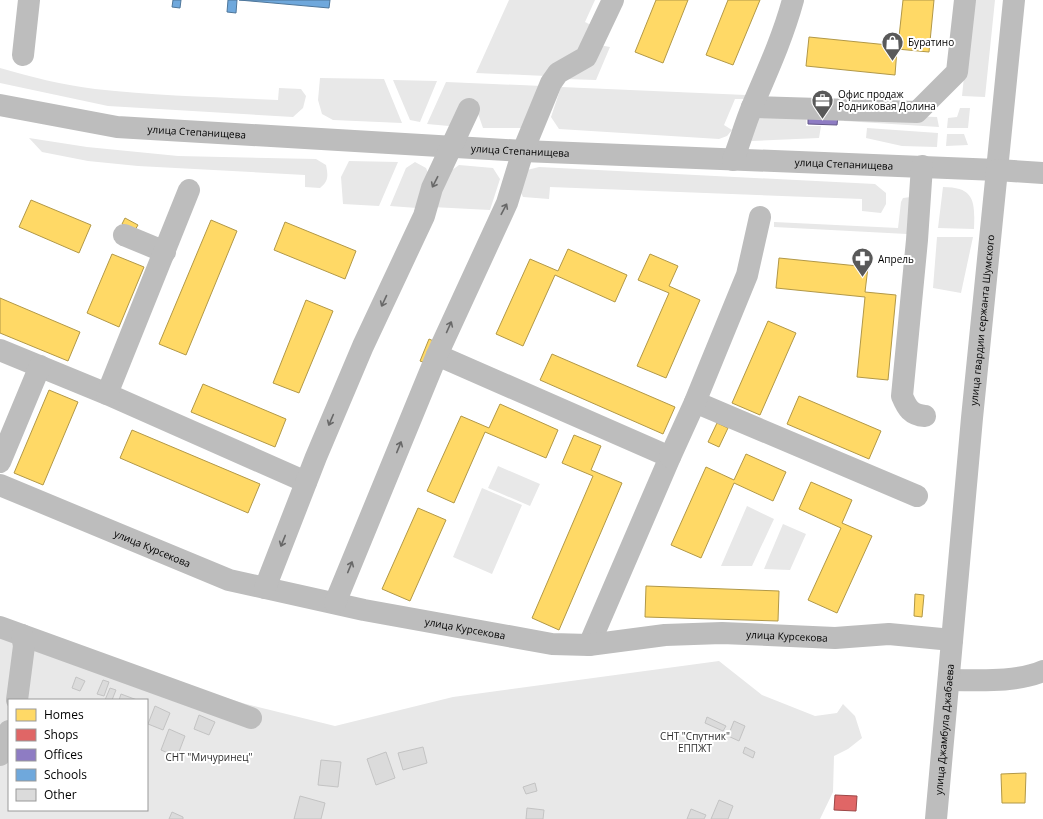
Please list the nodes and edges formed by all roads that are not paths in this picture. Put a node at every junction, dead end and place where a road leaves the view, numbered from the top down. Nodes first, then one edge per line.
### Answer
1 (29, 0) edge
2 (613, 0) edge
3 (793, 0) edge
4 (965, 0) edge
5 (1014, 0) edge
6 (23, 54) dead end
7 (0, 104) edge
8 (752, 107) junction
9 (469, 109) dead end
10 (453, 147) junction
11 (523, 151) junction
12 (733, 160) junction
13 (922, 166) junction
14 (997, 170) junction
15 (1043, 173) edge
16 (189, 190) dead end
17 (760, 217) dead end
18 (124, 234) dead end
19 (165, 252) junction
20 (1, 354) edge
21 (436, 355) junction
22 (40, 366) junction
23 (107, 394) junction
24 (695, 402) junction
25 (926, 416) dead end
26 (670, 457) junction
27 (0, 462) edge
28 (306, 482) junction
29 (0, 485) edge
30 (917, 496) dead end
31 (265, 588) junction
32 (335, 603) junction
33 (0, 626) edge
34 (22, 635) junction
35 (952, 640) junction
36 (589, 645) junction
37 (1043, 671) edge
38 (949, 680) junction
39 (17, 699) edge
40 (251, 718) dead end
41 (8, 734) edge
42 (0, 755) edge
43 (936, 819) edge

1 - 6 street
2 - 11 street
3 - 8 street
4 - 8 street
5 - 14 street, улица гвардии сержанта Шумского
7 - 10 street, улица Степанищева
8 - 12 street
9 - 10 street
10 - 11 street, улица Степанищева
10 -> 28 street
11 - 12 street, улица Степанищева
21 -> 11 street
12 - 13 street, улица Степанищева
13 - 14 street, улица Степанищева
13 - 25 street
14 - 15 street, улица Степанищева
14 - 35 street, улица гвардии сержанта Шумского
16 - 19 street
17 - 24 street
18 - 19 street
19 - 23 street
20 - 22 street
21 - 26 street
32 -> 21 street
22 - 23 street
22 - 27 street
23 - 28 street
24 - 26 street
24 - 30 street
26 - 36 street
28 -> 31 street
29 - 31 street, улица Курсекова
31 - 32 street, улица Курсекова
32 - 36 street, улица Курсекова
33 - 34 street
34 - 39 street
34 - 40 street
35 - 36 street, улица Курсекова
35 - 38 street, улица Джамбула Джабаева
37 - 38 street
38 - 43 street, улица Джамбула Джабаева
41 - 42 street

